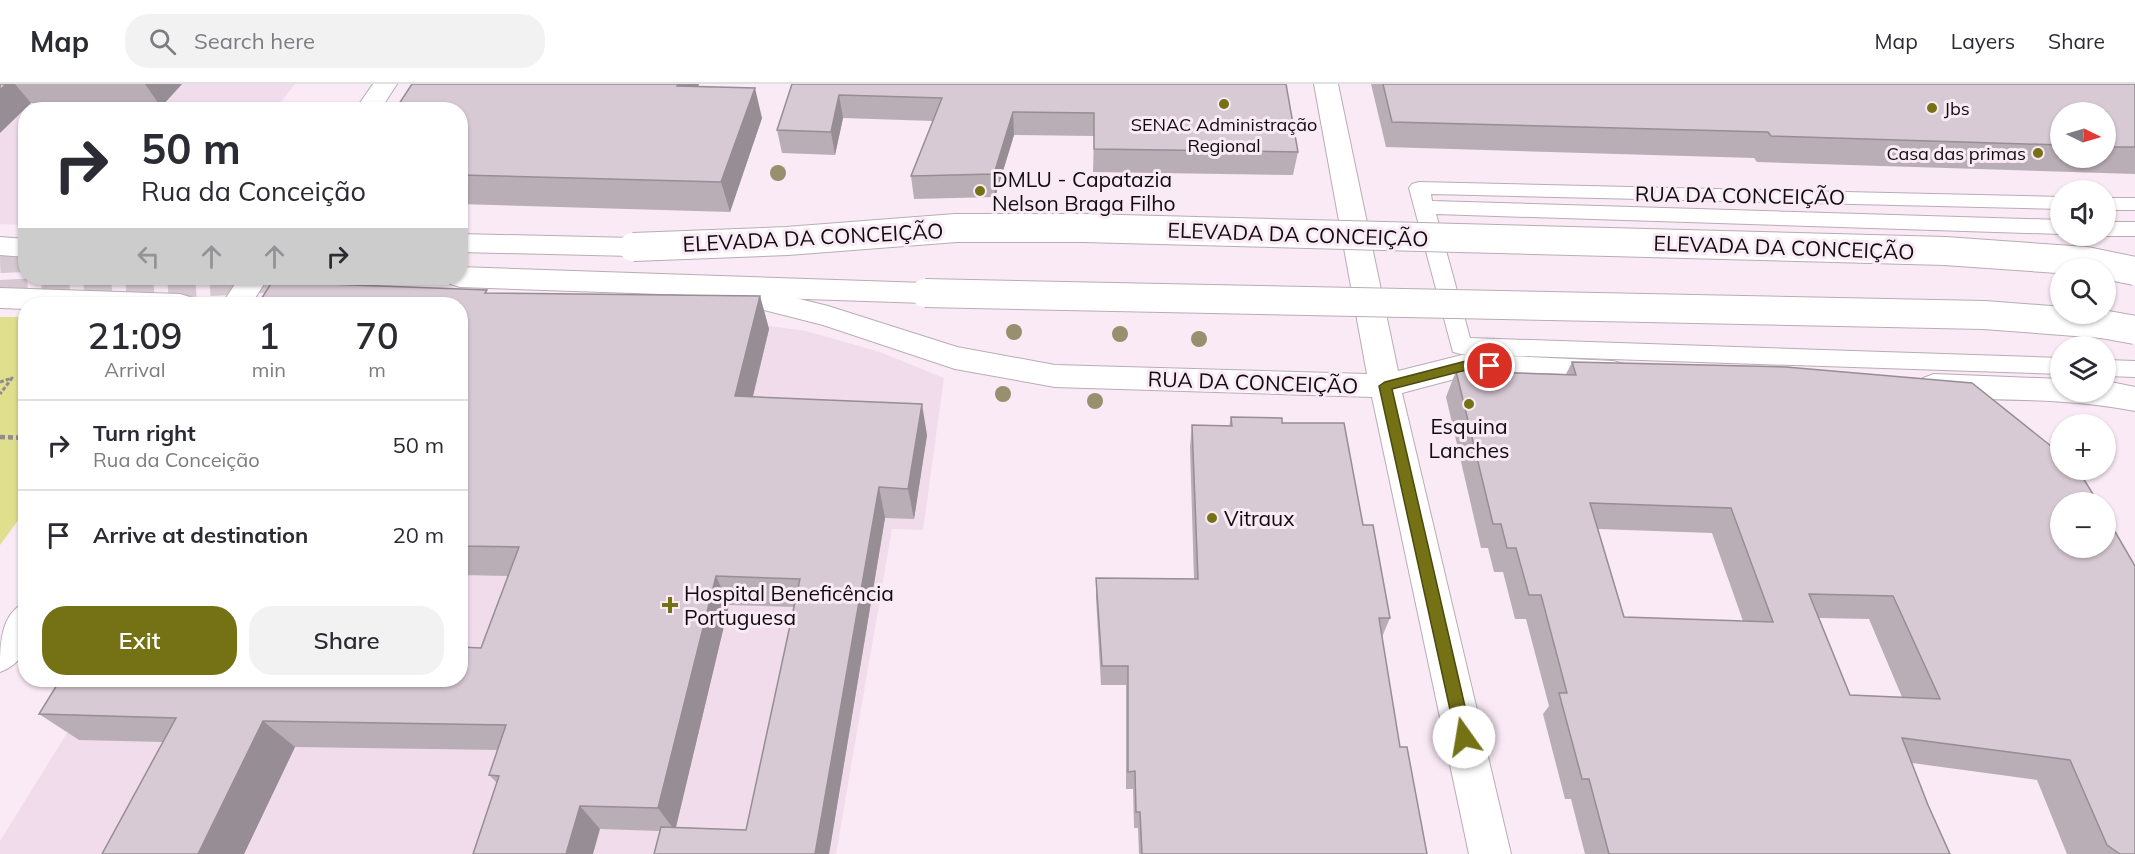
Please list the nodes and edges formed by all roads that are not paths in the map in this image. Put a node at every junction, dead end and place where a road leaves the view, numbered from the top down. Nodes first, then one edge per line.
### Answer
1 (385, 84) edge
2 (1326, 84) edge
3 (373, 102) edge
4 (1421, 198) junction
5 (2050, 203) edge
6 (2116, 204) edge
7 (2135, 204) edge
8 (2050, 227) edge
9 (2116, 229) edge
10 (2135, 230) edge
11 (468, 243) edge
12 (0, 246) edge
13 (18, 247) edge
14 (2135, 271) edge
15 (468, 277) edge
16 (706, 286) junction
17 (0, 298) edge
18 (18, 299) edge
19 (2135, 330) edge
20 (2050, 366) edge
21 (2116, 368) edge
22 (2135, 369) edge
23 (1385, 386) junction
24 (2050, 391) edge
25 (2116, 395) edge
26 (2135, 399) edge
27 (18, 630) edge
28 (0, 656) edge
29 (1490, 854) edge

1 - 3 main road
2 - 23 main road
4 - 5 lane, RUA DA CONCEIÇÃO
4 - 8 lane
4 - 20 lane
6 - 7 lane
9 - 10 lane
11 - 14 main road, ELEVADA DA CONCEIÇÃO, bridge
12 - 13 main road
15 - 16 main road, ELEVADA DA CONCEIÇÃO
16 - 19 main road, ELEVADA DA CONCEIÇÃO, bridge
16 - 23 main road, RUA DA CONCEIÇÃO
17 - 18 main road
21 - 22 lane
23 - 24 main road, RUA DA CONCEIÇÃO
23 - 29 main road
25 - 26 main road
27 - 28 main road

